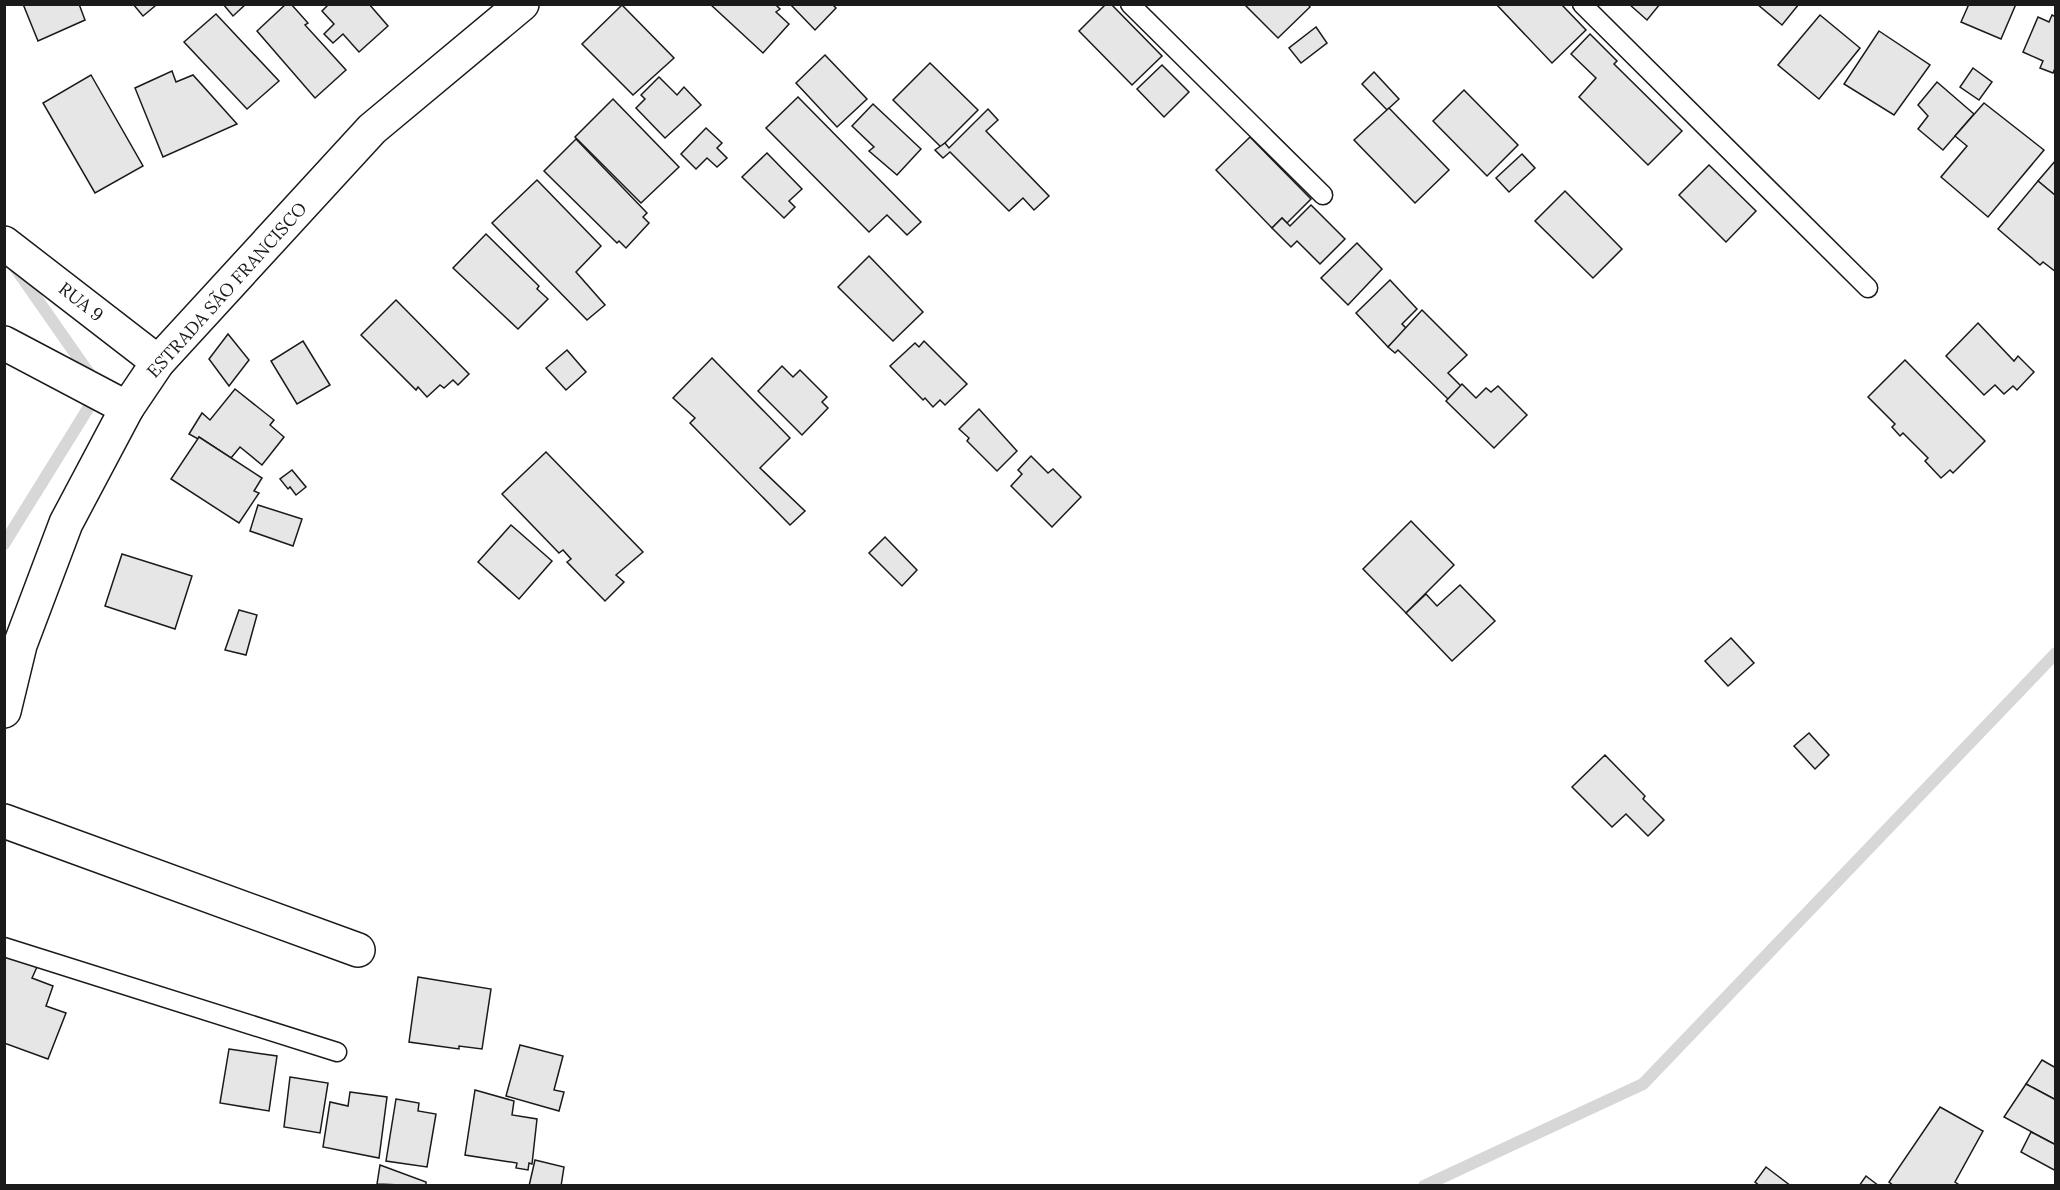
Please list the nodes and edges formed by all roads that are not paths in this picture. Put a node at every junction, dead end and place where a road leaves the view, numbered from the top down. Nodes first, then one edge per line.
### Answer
1 (522, 4) edge
2 (1130, 4) edge
3 (1582, 4) edge
4 (1323, 195) dead end
5 (4, 243) edge
6 (1868, 288) dead end
7 (4, 343) edge
8 (158, 362) junction
9 (108, 398) junction
10 (4, 711) edge
11 (4, 821) edge
12 (4, 947) edge
13 (358, 950) dead end
14 (337, 1052) dead end

1 - 8 main road, ESTRADA SÃO FRANCISCO
2 - 4 lane
3 - 6 lane
5 - 8 main road, RUA 9
7 - 9 main road
8 - 9 main road, ESTRADA SÃO FRANCISCO
9 - 10 main road, ESTRADA SÃO FRANCISCO
11 - 13 main road
12 - 14 lane

